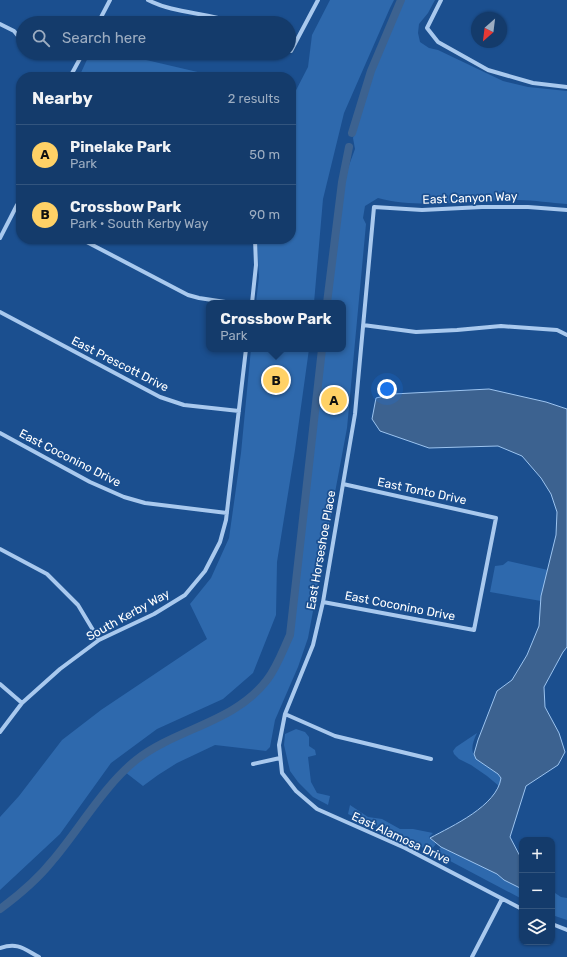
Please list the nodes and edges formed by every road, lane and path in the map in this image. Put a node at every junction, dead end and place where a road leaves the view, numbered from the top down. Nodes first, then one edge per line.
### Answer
1 (110, 0) edge
2 (148, 0) edge
3 (318, 0) edge
4 (441, 0) edge
5 (102, 16) edge
6 (206, 16) edge
7 (0, 24) edge
8 (16, 33) edge
9 (296, 40) edge
10 (79, 60) edge
11 (73, 72) edge
12 (567, 87) edge
13 (374, 207) joint
14 (567, 210) edge
15 (16, 211) edge
16 (0, 238) edge
17 (91, 244) edge
18 (255, 244) edge
19 (212, 300) edge
20 (252, 300) edge
21 (0, 312) edge
22 (363, 325) junction
23 (567, 335) edge
24 (246, 352) edge
25 (239, 411) junction
26 (0, 433) edge
27 (343, 484) junction
28 (227, 513) junction
29 (0, 549) edge
30 (323, 602) junction
31 (474, 630) joint
32 (99, 640) junction
33 (0, 684) edge
34 (22, 703) junction
35 (285, 714) junction
36 (0, 732) edge
37 (280, 758) junction
38 (431, 759) dead end
39 (253, 764) dead end
40 (282, 773) joint
41 (502, 899) junction
42 (519, 908) edge
43 (555, 925) edge
44 (567, 930) edge
45 (0, 948) edge
46 (39, 957) edge
47 (472, 957) edge

1 - 5 street
2 - 6 street
3 - 9 street
4 - 12 street
7 - 8 street
10 - 11 street
13 - 14 street, East Canyon Way
13 - 22 street, East Horseshoe Place
15 - 16 street
17 - 19 street
18 - 20 street
21 - 25 street, East Prescott Drive
22 - 23 street
22 - 27 street, East Horseshoe Place
24 - 25 street, South Kerby Way
25 - 28 street, South Kerby Way
26 - 28 street, East Coconino Drive
27 - 30 street, East Horseshoe Place
27 - 31 street, East Tonto Drive
28 - 32 street, South Kerby Way
29 - 32 street
30 - 31 street, East Coconino Drive
30 - 35 street, East Horseshoe Place
32 - 34 street, South Kerby Way
33 - 34 street
34 - 36 street, South Kerby Way
35 - 37 street, East Horseshoe Place
35 - 38 street
37 - 39 street
37 - 40 street, East Horseshoe Place
40 - 41 street, East Alamosa Drive
41 - 42 street, East Alamosa Drive
41 - 47 street
43 - 44 street
45 - 46 street

